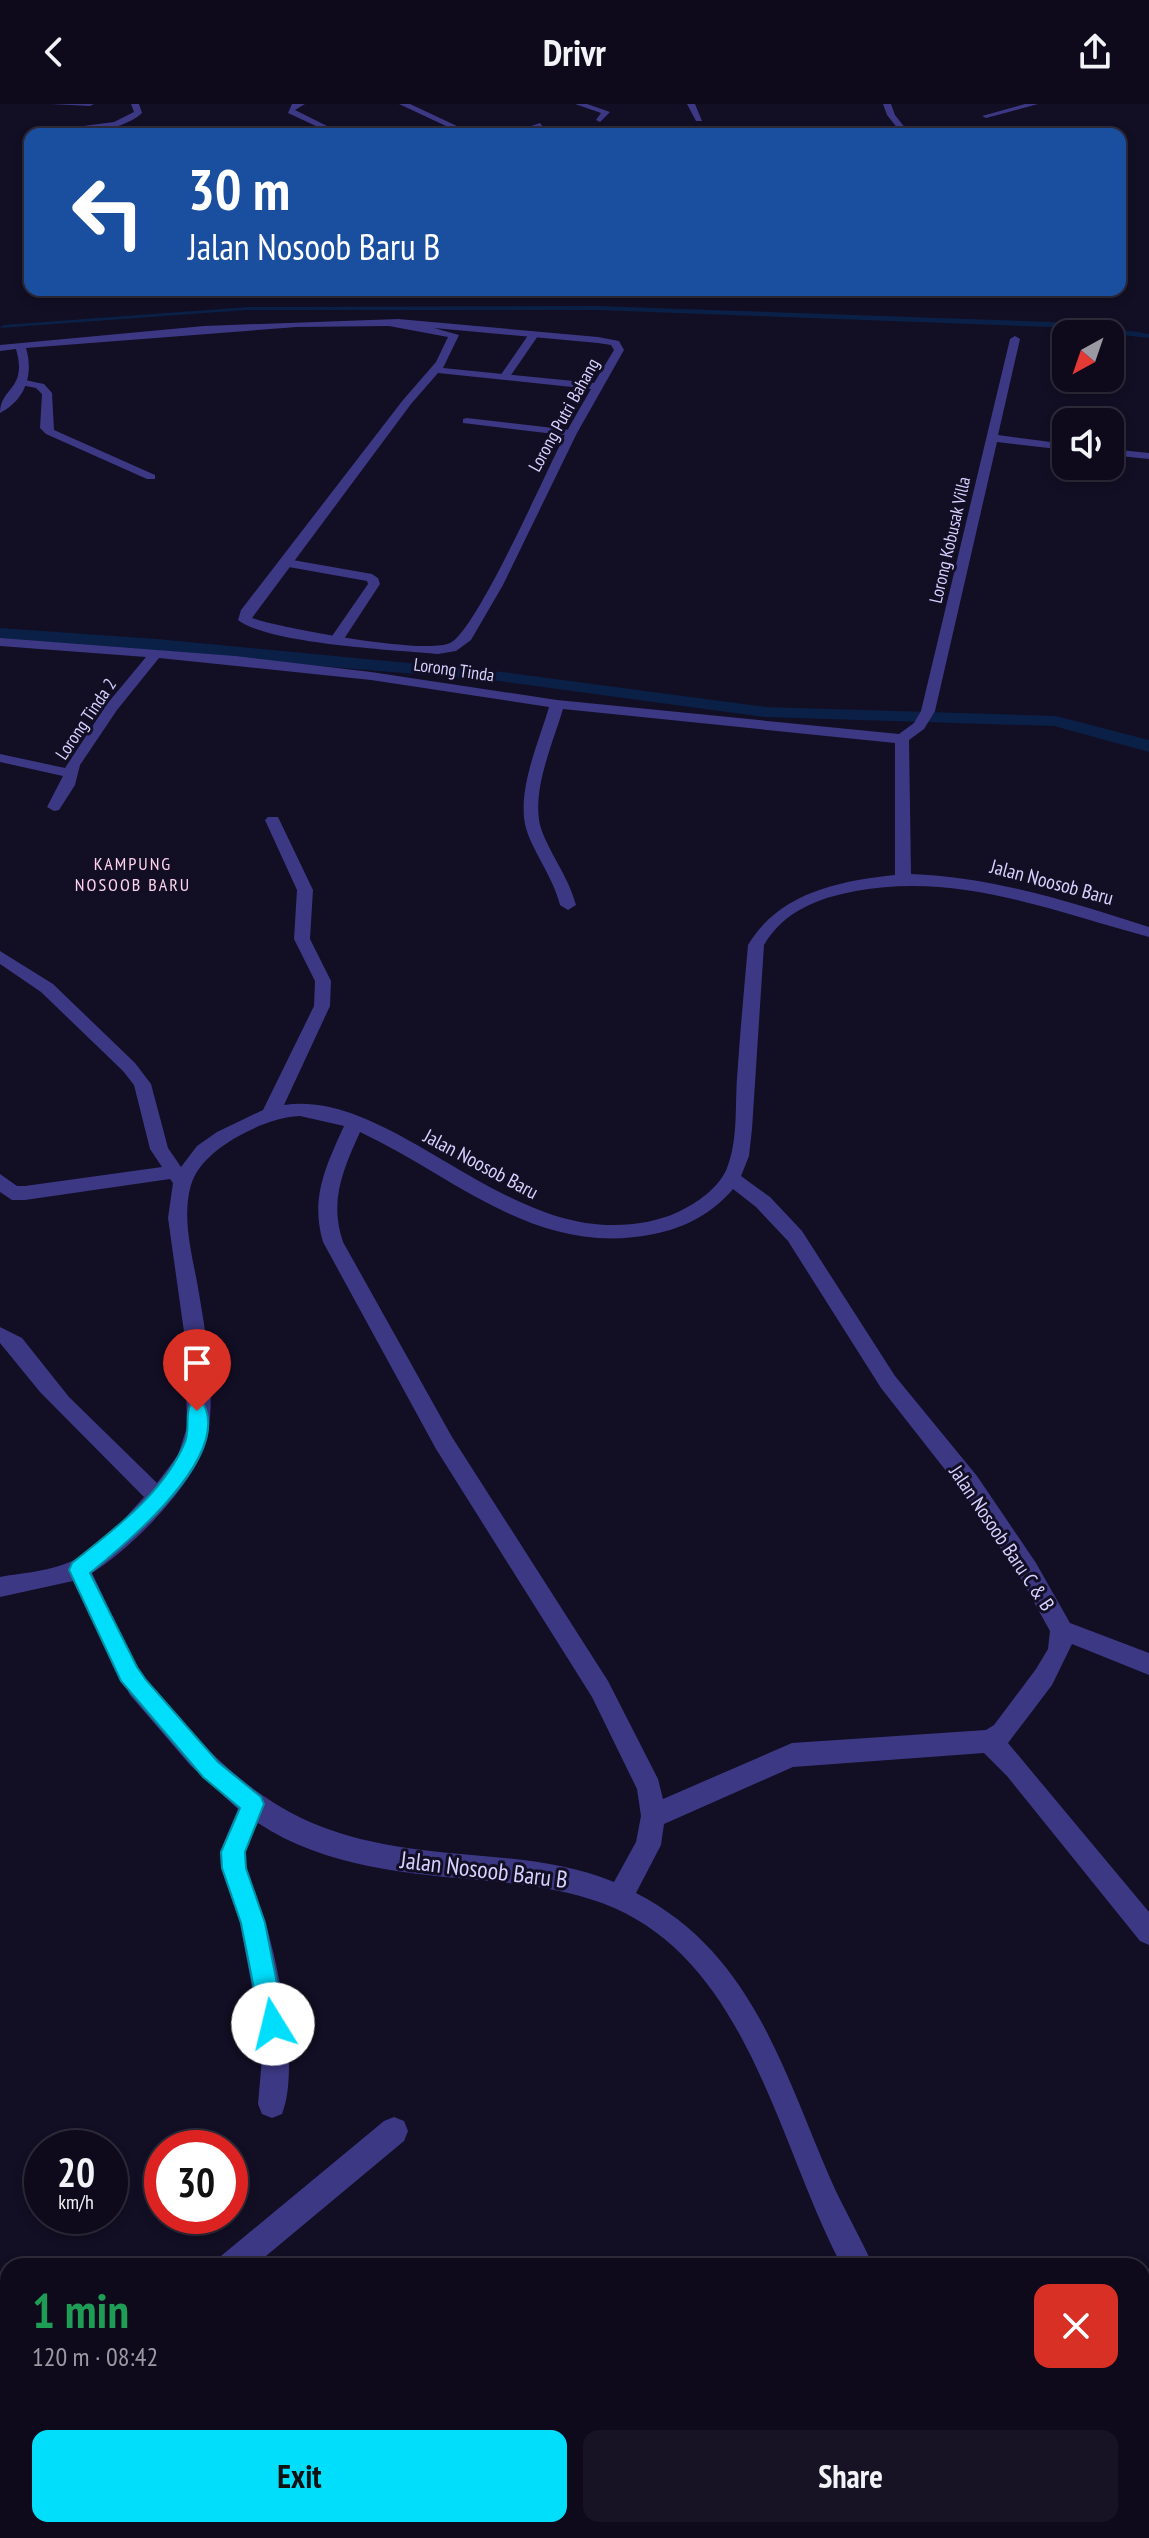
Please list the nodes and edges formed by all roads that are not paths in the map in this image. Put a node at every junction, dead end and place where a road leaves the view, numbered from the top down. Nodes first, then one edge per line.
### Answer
1 (55, 104) edge
2 (90, 104) edge
3 (135, 104) edge
4 (301, 104) edge
5 (403, 104) edge
6 (579, 104) edge
7 (691, 104) edge
8 (887, 104) edge
9 (1034, 104) edge
10 (986, 116) dead end
11 (699, 119) dead end
12 (600, 120) dead end
13 (540, 125) dead end
14 (72, 128) dead end
15 (326, 128) edge
16 (457, 128) edge
17 (531, 128) edge
18 (901, 128) edge
19 (456, 330) junction
20 (535, 333) junction
21 (1015, 339) dead end
22 (20, 346) junction
23 (0, 348) edge
24 (436, 370) junction
25 (505, 376) junction
26 (25, 383) junction
27 (598, 387) junction
28 (0, 410) edge
29 (467, 421) dead end
30 (571, 433) junction
31 (992, 438) junction
32 (1052, 445) edge
33 (1124, 453) edge
34 (1149, 456) edge
35 (151, 477) dead end
36 (287, 563) junction
37 (337, 639) junction
38 (0, 642) edge
39 (155, 655) junction
40 (557, 704) junction
41 (902, 739) junction
42 (0, 758) edge
43 (71, 773) junction
44 (54, 807) dead end
45 (273, 820) dead end
46 (903, 879) junction
47 (568, 905) dead end
48 (1149, 932) edge
49 (0, 956) edge
50 (270, 1115) junction
51 (355, 1122) junction
52 (178, 1177) junction
53 (731, 1178) junction
54 (0, 1181) edge
55 (0, 1335) edge
56 (158, 1497) junction
57 (79, 1570) junction
58 (0, 1587) edge
59 (1062, 1630) junction
60 (1147, 1668) edge
61 (989, 1741) junction
62 (253, 1804) junction
63 (653, 1816) junction
64 (620, 1896) junction
65 (1149, 1932) edge
66 (272, 2104) dead end
67 (394, 2131) dead end
68 (241, 2258) edge
69 (854, 2258) edge

1 - 2 street
3 - 14 street
4 - 15 street
5 - 16 street
6 - 12 street
7 - 11 street
8 - 18 street
9 - 10 street
13 - 17 street
19 - 20 street, Lorong Putri Bahang
19 - 22 street, Lorong Putri Bahang
19 - 24 street, Lorong Putri Bahang
20 - 25 street
20 - 27 street, Lorong Putri Bahang
21 - 31 street, Lorong Kobusak Villa
22 - 23 street, Lorong Putri Bahang
22 - 26 street
24 - 25 street
24 - 36 street, Lorong Putri Bahang
25 - 27 street
26 - 28 street
26 - 35 street
27 - 30 street, Lorong Putri Bahang
29 - 30 street
30 - 37 street, Lorong Putri Bahang
31 - 32 street
31 - 41 street, Lorong Kobusak Villa
33 - 34 street
36 - 37 street
36 - 37 street, Lorong Putri Bahang
38 - 39 street, Lorong Tinda
39 - 40 street, Lorong Tinda
39 - 43 street, Lorong Tinda 2
40 - 41 street, Lorong Tinda
40 - 47 street
41 - 46 street
42 - 43 street
43 - 44 street, Lorong Tinda 2
45 - 50 street
46 - 48 street, Jalan Noosob Baru
46 - 53 street, Jalan Noosob Baru
49 - 52 street
50 - 51 street, Jalan Noosob Baru
50 - 52 street, Jalan Noosob Baru
51 - 53 street, Jalan Noosob Baru
51 - 63 street
52 - 54 street
52 - 56 street, Jalan Noosob Baru
53 - 59 street, Jalan Nosoob Baru C & B
55 - 56 street
56 - 57 street, Jalan Noosob Baru
57 - 58 street, Jalan Noosob Baru
57 - 62 street, Jalan Nosoob Baru B
59 - 60 street
59 - 61 street, Jalan Nosoob Baru C & B
61 - 63 street
61 - 65 street
62 - 64 street, Jalan Nosoob Baru B
62 - 66 street
63 - 64 street
64 - 69 street, Jalan Nosoob Baru B
67 - 68 street

